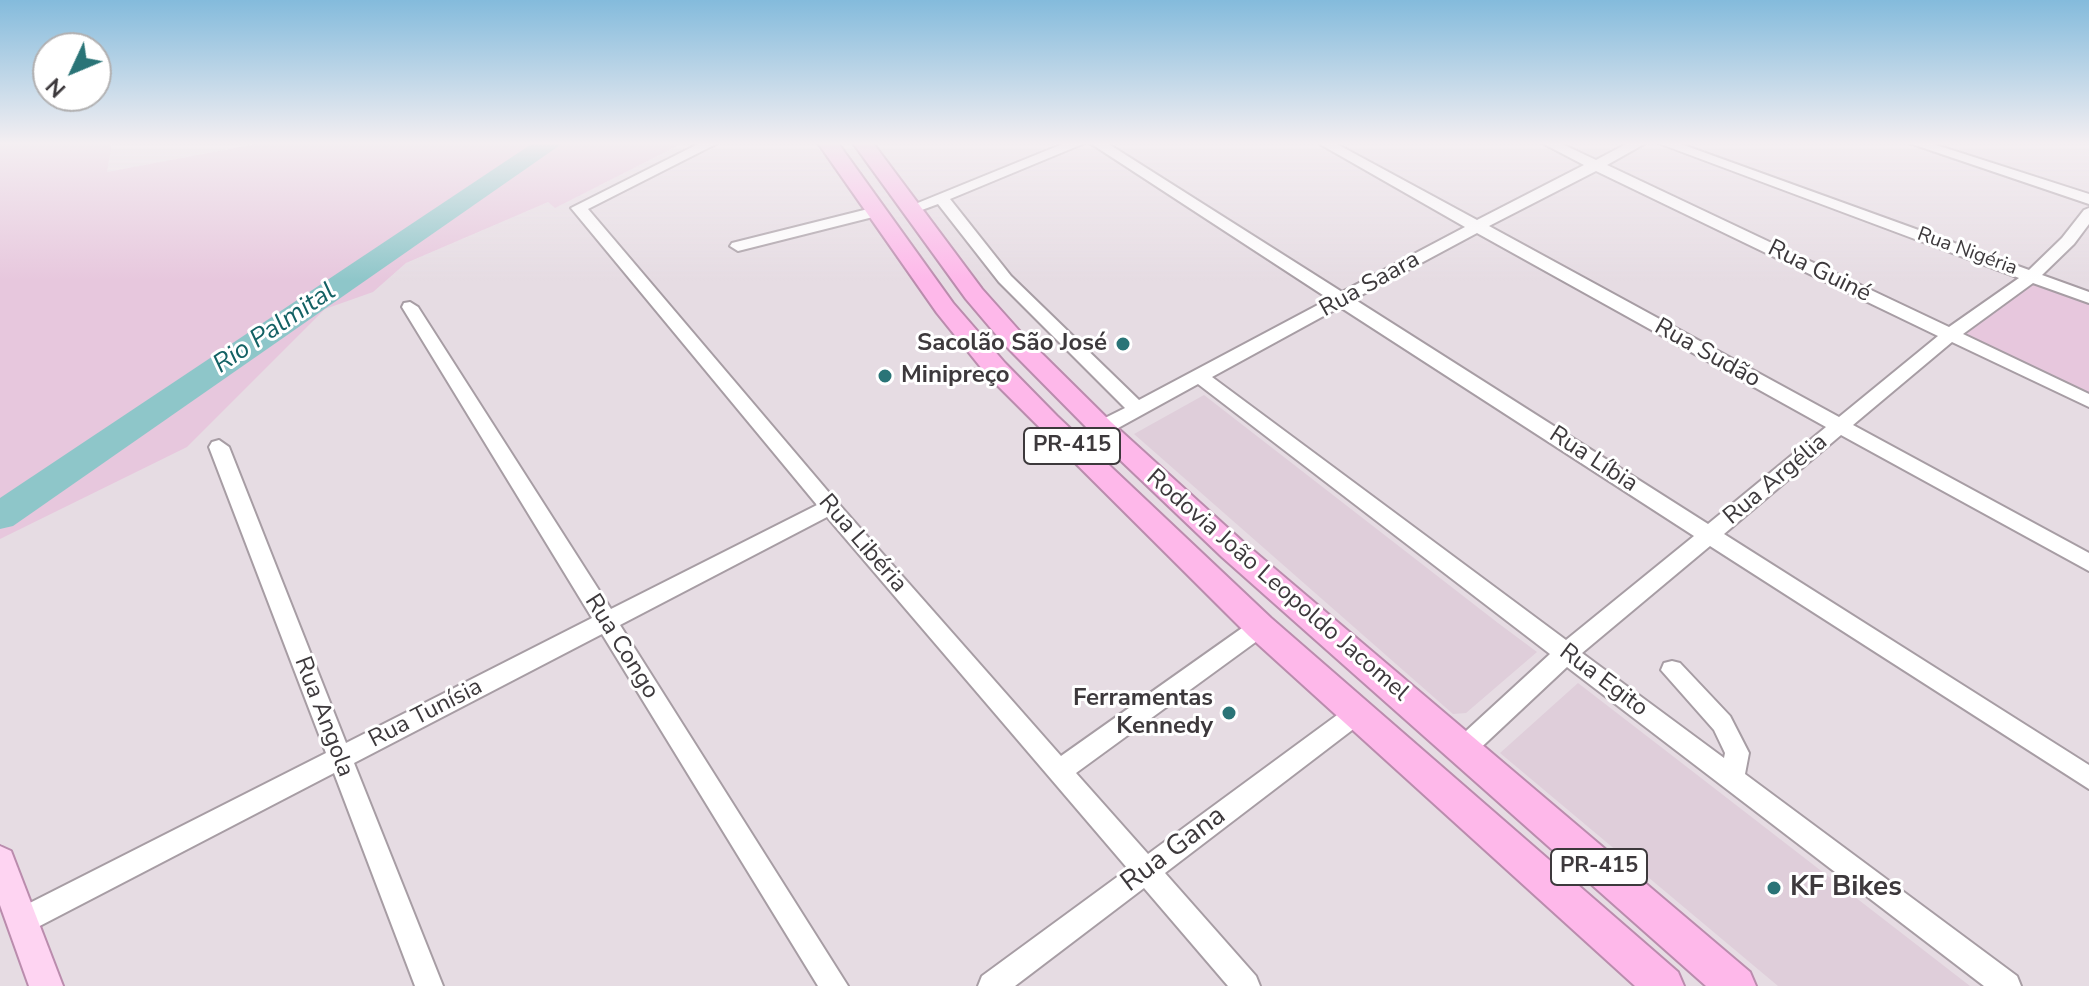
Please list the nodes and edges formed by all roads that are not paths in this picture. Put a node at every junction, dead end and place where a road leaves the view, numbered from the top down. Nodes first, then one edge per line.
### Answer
1 (618, 189) edge
2 (860, 189) edge
3 (896, 189) edge
4 (960, 189) edge
5 (1169, 189) edge
6 (1408, 189) edge
7 (1548, 189) edge
8 (1644, 189) edge
9 (1792, 189) edge
10 (2058, 189) edge
11 (940, 197) junction
12 (2089, 199) edge
13 (911, 209) junction
14 (876, 212) junction
15 (2089, 213) edge
16 (1476, 227) junction
17 (738, 246) dead end
18 (2032, 276) junction
19 (2089, 298) edge
20 (1343, 300) junction
21 (410, 307) dead end
22 (1950, 335) junction
23 (1200, 377) junction
24 (2089, 401) edge
25 (1138, 410) junction
26 (1840, 427) junction
27 (1102, 428) junction
28 (219, 447) dead end
29 (830, 507) junction
30 (1709, 535) junction
31 (2089, 563) edge
32 (605, 622) junction
33 (1260, 627) junction
34 (1566, 653) junction
35 (1672, 670) dead end
36 (1356, 714) junction
37 (1463, 749) junction
38 (339, 758) junction
39 (1058, 772) junction
40 (1732, 778) junction
41 (2089, 778) edge
42 (0, 861) edge
43 (1145, 871) junction
44 (22, 921) junction
45 (46, 986) edge
46 (429, 986) edge
47 (834, 986) edge
48 (992, 986) edge
49 (1246, 986) edge
50 (1664, 986) edge
51 (1736, 986) edge
52 (2007, 986) edge

1 - 29 street, Rua Libéria
2 - 14 highway, Rodovia João Leopoldo Jacomel / PR-415
3 - 13 highway, Rodovia João Leopoldo Jacomel / PR-415
4 - 11 street
5 - 20 street, Rua Líbia
6 - 16 street, Rua Sudão
7 - 16 street, Rua Saara
8 - 22 street, Rua Guiné
9 - 18 street, Rua Nigéria
10 - 12 street
11 - 13 street
11 - 25 street
13 - 27 highway, Rodovia João Leopoldo Jacomel / PR-415
14 - 17 street
14 - 33 highway, Rodovia João Leopoldo Jacomel / PR-415
15 - 18 street, Rua Argélia
16 - 20 street, Rua Saara
16 - 26 street, Rua Sudão
18 - 19 street, Rua Nigéria
18 - 22 street, Rua Argélia
20 - 23 street, Rua Saara
20 - 30 street, Rua Líbia
21 - 32 street, Rua Congo
22 - 24 street, Rua Guiné
22 - 26 street, Rua Argélia
23 - 25 street, Rua Saara
23 - 34 street, Rua Egito
25 - 27 street, Rua Saara
26 - 30 street, Rua Argélia
26 - 31 street, Rua Sudão
27 - 37 highway, Rodovia João Leopoldo Jacomel / PR-415
28 - 38 street, Rua Angola
29 - 32 street, Rua Tunísia
29 - 39 street, Rua Libéria
30 - 34 street, Rua Argélia
30 - 41 street, Rua Líbia
32 - 38 street, Rua Tunísia
32 - 47 street, Rua Congo
33 - 36 highway, Rodovia João Leopoldo Jacomel / PR-415
33 - 39 street
34 - 37 street, Rua Argélia
34 - 40 street, Rua Egito
35 - 40 street
36 - 37 highway
36 - 43 street, Rua Gana
36 - 50 highway, Rodovia João Leopoldo Jacomel / PR-415
37 - 51 highway, Rodovia João Leopoldo Jacomel / PR-415
38 - 44 street, Rua Tunísia
38 - 46 street, Rua Angola
39 - 43 street, Rua Libéria
40 - 52 street, Rua Egito
42 - 44 main road
43 - 48 street, Rua Gana
43 - 49 street, Rua Libéria
44 - 45 main road

